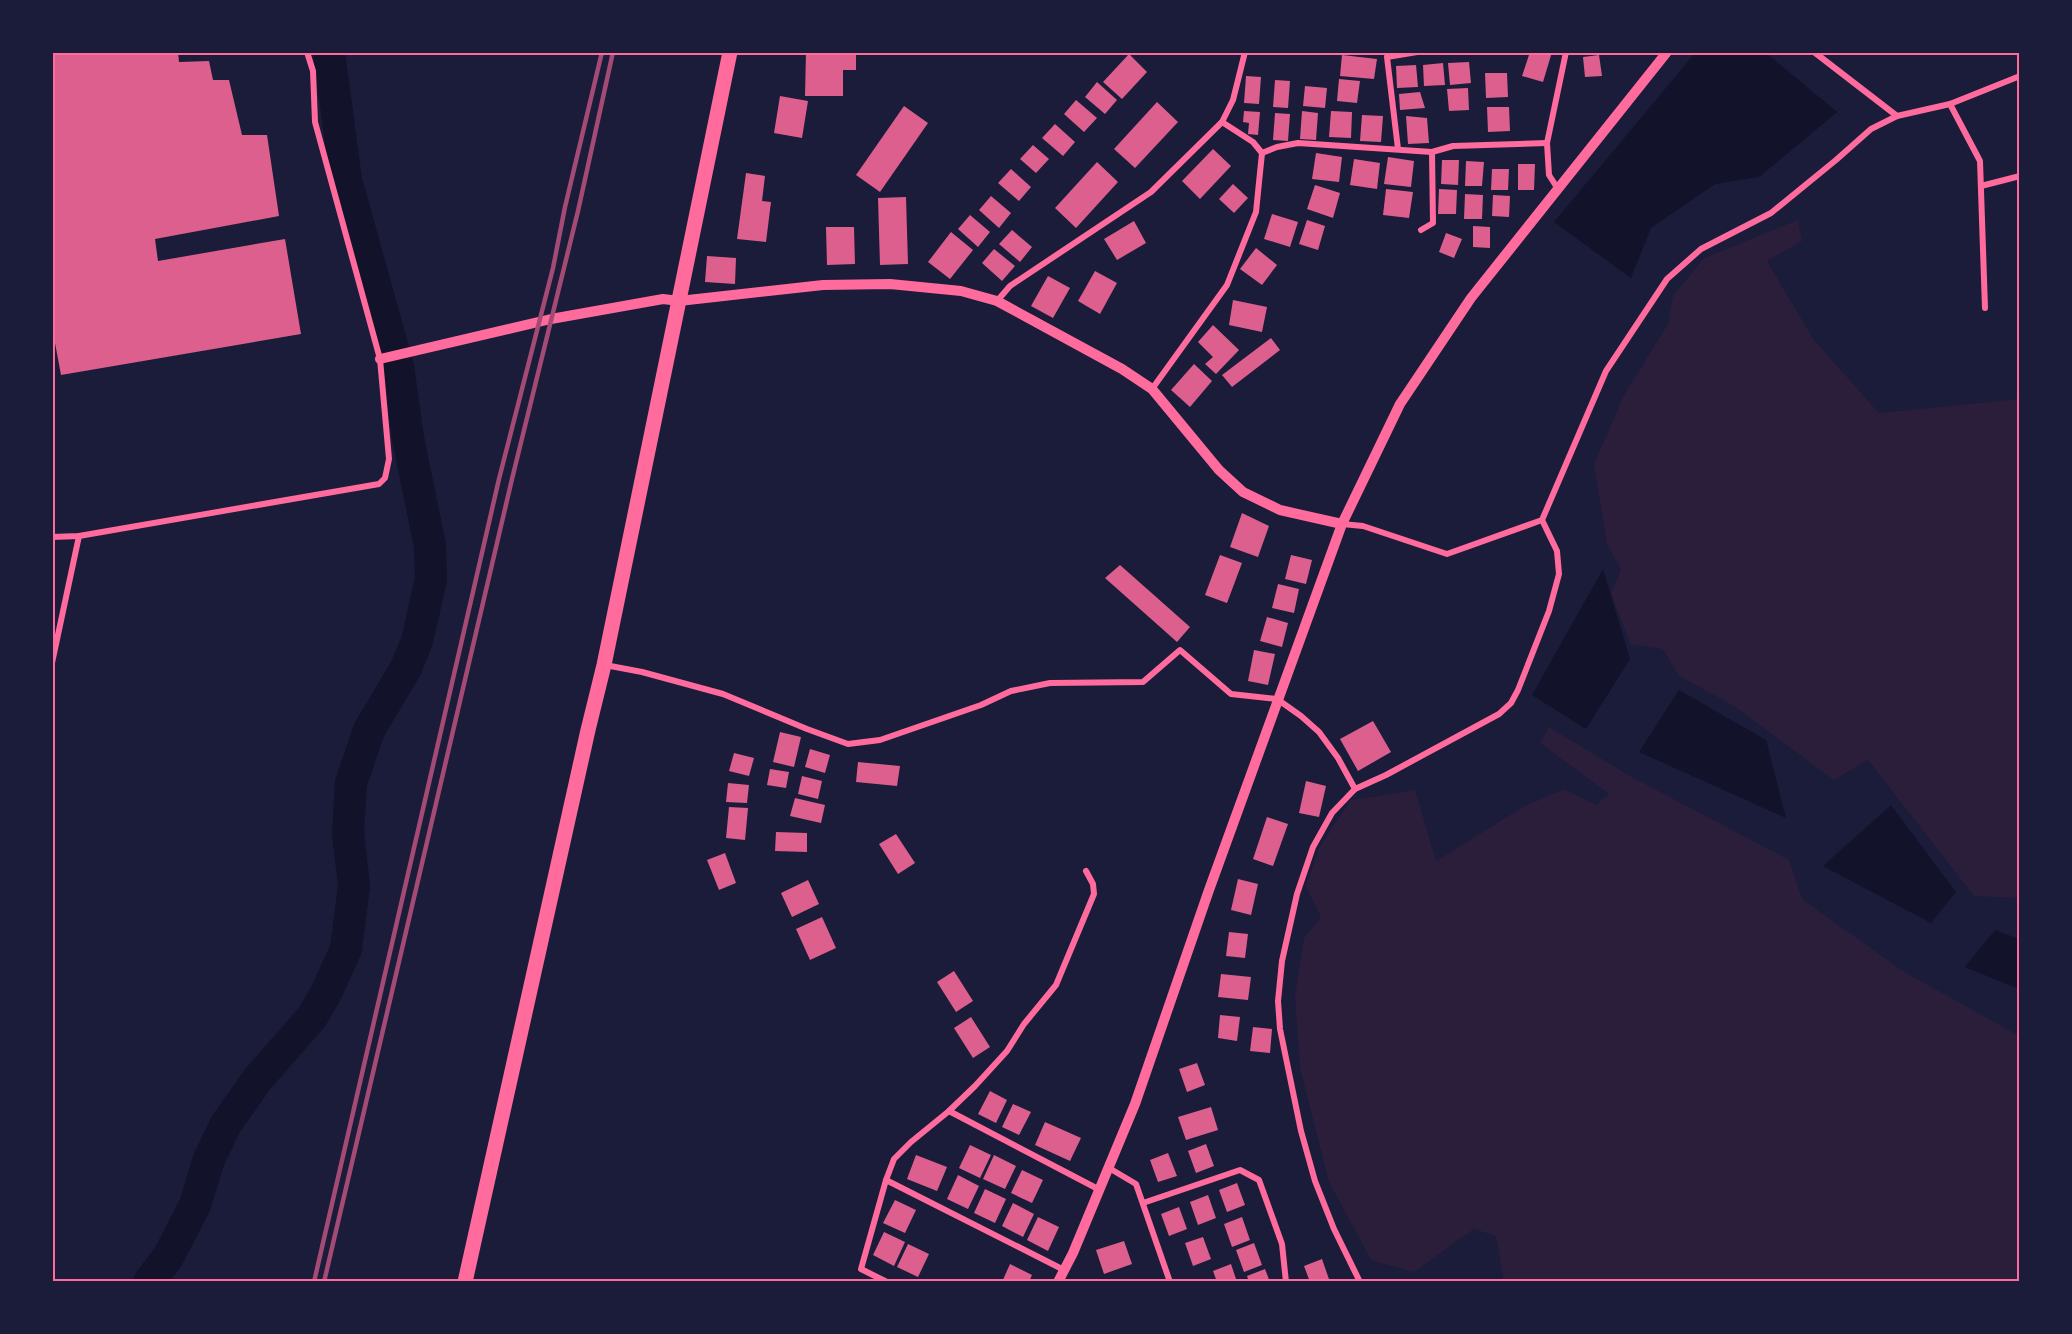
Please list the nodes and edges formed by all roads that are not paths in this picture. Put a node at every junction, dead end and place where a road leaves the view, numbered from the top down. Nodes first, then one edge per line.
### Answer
1 (307, 52) edge
2 (730, 52) edge
3 (1245, 52) edge
4 (1417, 52) edge
5 (1566, 52) edge
6 (1667, 52) edge
7 (1814, 52) edge
8 (2019, 76) edge
9 (1950, 104) junction
10 (1897, 116) junction
11 (1222, 122) junction
12 (1547, 142) junction
13 (1398, 149) junction
14 (1431, 152) junction
15 (1262, 153) junction
16 (2019, 176) edge
17 (1981, 186) junction
18 (1558, 189) junction
19 (1421, 230) dead end
20 (679, 301) junction
21 (997, 301) junction
22 (1985, 308) dead end
23 (383, 359) junction
24 (1152, 389) junction
25 (1542, 520) junction
26 (1342, 524) junction
27 (79, 536) junction
28 (52, 537) edge
29 (52, 663) edge
30 (604, 665) junction
31 (1278, 699) junction
32 (1355, 789) junction
33 (1086, 871) dead end
34 (949, 1111) junction
35 (1109, 1168) junction
36 (886, 1180) junction
37 (1100, 1190) junction
38 (1143, 1203) junction
39 (1064, 1270) junction
40 (465, 1281) edge
41 (887, 1281) edge
42 (1058, 1281) edge
43 (1170, 1281) edge
44 (1286, 1281) edge
45 (1360, 1281) edge

1 - 23 street
2 - 20 highway
3 - 11 street
4 - 13 street
5 - 12 street
6 - 18 street
7 - 10 street
8 - 9 street
9 - 10 street
9 - 17 street
10 - 25 street
11 - 15 street
11 - 21 street
12 - 14 street
12 - 18 street
13 - 14 street
13 - 15 street
14 - 19 street
15 - 24 street
16 - 17 street
17 - 22 street
18 - 26 street
20 - 21 street
20 - 23 street
20 - 30 highway
21 - 24 street
23 - 27 street
24 - 26 street
25 - 26 street
25 - 32 street
26 - 31 street
27 - 28 street
27 - 29 street
30 - 31 street
30 - 40 highway
31 - 32 street
31 - 35 street
32 - 45 street
33 - 34 street
34 - 36 street
34 - 37 street
35 - 37 street
35 - 38 street
36 - 39 street
36 - 41 street
37 - 39 street
38 - 43 street
38 - 44 street
39 - 42 street

